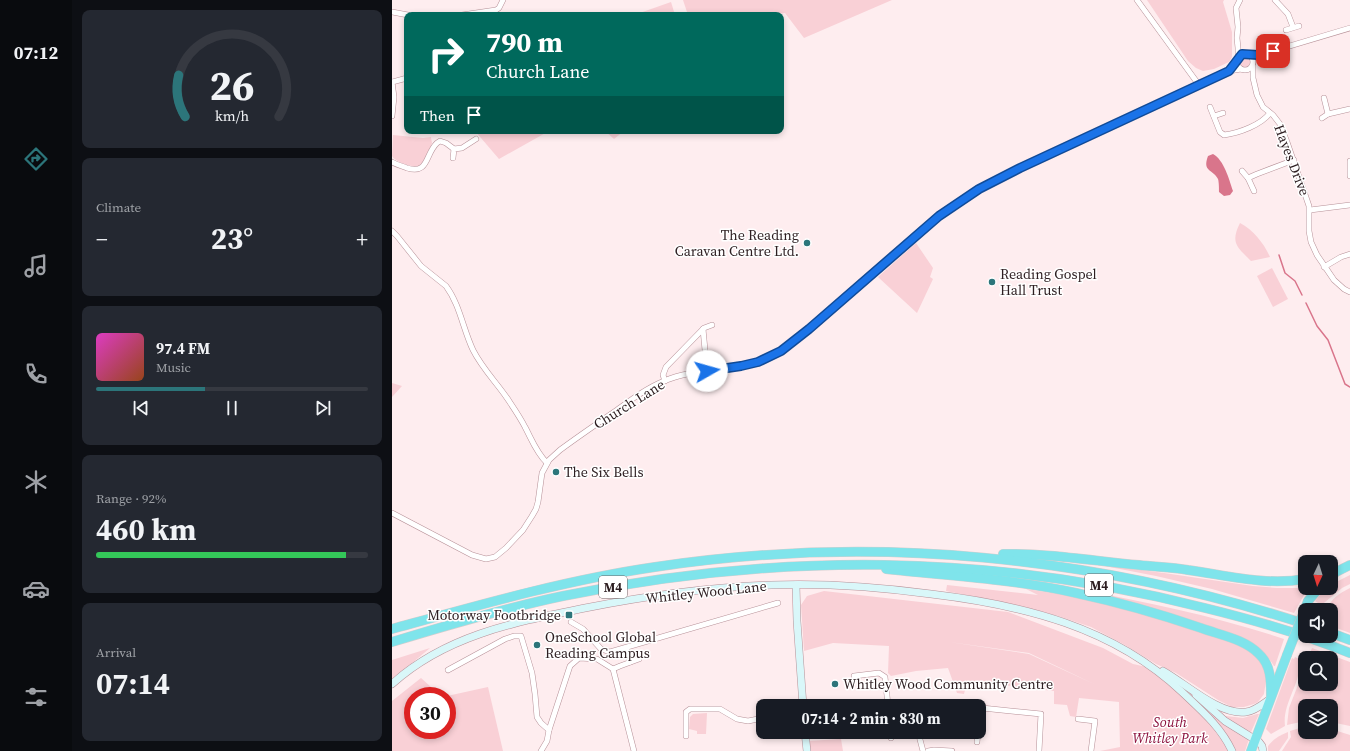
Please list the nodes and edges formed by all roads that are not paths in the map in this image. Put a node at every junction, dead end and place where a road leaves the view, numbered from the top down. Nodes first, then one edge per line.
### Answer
1 (503, 0) edge
2 (1137, 0) edge
3 (1240, 0) edge
4 (1275, 0) edge
5 (392, 12) edge
6 (485, 12) edge
7 (404, 14) edge
8 (1299, 26) dead end
9 (1293, 27) junction
10 (1350, 28) edge
11 (1286, 30) dead end
12 (1238, 48) junction
13 (1246, 54) junction
14 (1263, 54) junction
15 (1238, 60) junction
16 (1253, 64) junction
17 (1243, 70) junction
18 (1229, 71) junction
19 (1252, 78) junction
20 (404, 79) edge
21 (392, 82) edge
22 (1199, 85) junction
23 (1324, 98) dead end
24 (1210, 107) dead end
25 (1350, 109) edge
26 (1222, 113) dead end
27 (1270, 113) junction
28 (1328, 114) junction
29 (392, 116) edge
30 (1214, 116) junction
31 (1322, 118) dead end
32 (476, 138) dead end
33 (454, 149) junction
34 (453, 158) dead end
35 (1294, 160) junction
36 (1350, 160) edge
37 (392, 162) edge
38 (1242, 171) dead end
39 (1350, 176) edge
40 (1248, 178) junction
41 (1254, 191) dead end
42 (1350, 205) edge
43 (1310, 210) junction
44 (392, 232) edge
45 (1350, 254) edge
46 (1324, 267) junction
47 (1350, 292) edge
48 (712, 325) dead end
49 (703, 329) junction
50 (707, 371) junction
51 (665, 380) junction
52 (547, 464) junction
53 (392, 513) edge
54 (962, 555) junction
55 (840, 564) junction
56 (1350, 565) edge
57 (1350, 570) edge
58 (1338, 571) edge
59 (1338, 573) edge
60 (1298, 580) edge
61 (796, 585) junction
62 (1314, 595) edge
63 (778, 603) dead end
64 (571, 622) dead end
65 (1298, 622) edge
66 (392, 629) edge
67 (1338, 636) edge
68 (1350, 640) edge
69 (392, 642) edge
70 (626, 648) junction
71 (1350, 653) edge
72 (639, 659) dead end
73 (630, 662) junction
74 (1150, 665) junction
75 (613, 669) junction
76 (448, 670) dead end
77 (854, 676) dead end
78 (392, 684) edge
79 (1187, 687) junction
80 (1271, 698) junction
81 (802, 699) edge
82 (887, 699) edge
83 (986, 708) edge
84 (756, 719) edge
85 (1078, 719) dead end
86 (549, 730) junction
87 (686, 736) dead end
88 (805, 739) edge
89 (920, 739) edge
90 (977, 739) edge
91 (977, 742) dead end
92 (1260, 745) edge
93 (541, 751) edge
94 (634, 751) edge
95 (806, 751) edge
96 (923, 751) edge
97 (928, 751) edge
98 (952, 751) edge
99 (1038, 751) edge
100 (1092, 751) edge
101 (1232, 751) edge
102 (1251, 751) edge

1 - 6 street
2 - 22 street
3 - 12 street
4 - 9 street
5 - 7 street
8 - 9 street
9 - 11 street
10 - 14 street
12 - 13 street
12 - 15 street
13 - 14 street
13 - 15 street
13 - 16 street
14 - 16 street
15 - 17 street
15 - 18 street, Church Lane
16 - 17 street
16 - 19 street, Hayes Drive
17 - 18 street, Church Lane
17 - 19 street, Hayes Drive
18 - 22 street, Church Lane
19 - 27 street, Hayes Drive
20 - 21 street
21 - 29 street
22 - 50 street, Church Lane
23 - 28 street
24 - 30 street, Hayes Drive
25 - 28 street
26 - 30 street
27 - 30 street, Hayes Drive
27 - 35 street, Hayes Drive
28 - 31 street
32 - 33 street
33 - 34 street
33 - 37 street
35 - 40 street
35 - 43 street, Hayes Drive
36 - 39 street
38 - 40 street
40 - 41 street
42 - 43 street, Hayes Drive
43 - 46 street, Hayes Drive
44 - 52 street
45 - 46 street
46 - 47 street, Hayes Drive
48 - 49 street
49 - 50 street
49 - 51 street
50 - 51 street, Church Lane
51 - 52 street, Church Lane
52 - 53 street
54 - 60 highway, M4
54 - 65 highway, M4
54 - 66 highway, M4
55 - 69 highway, M4
55 - 71 highway, M4
55 - 80 highway, M4
56 - 58 highway
57 - 59 highway
61 - 74 main road, Whitley Wood Lane
61 - 78 main road, Whitley Wood Lane
61 - 81 main road
62 - 80 highway, bridge
63 - 70 street
64 - 70 street
67 - 68 highway
70 - 73 street
72 - 73 street
73 - 75 street
74 - 79 main road
74 - 101 main road
75 - 86 street
75 - 94 street
76 - 86 street
77 - 82 street
79 - 80 main road
79 - 92 main road
80 - 92 highway
83 - 99 street
84 - 87 street
85 - 100 street
86 - 93 street
88 - 95 main road
89 - 96 street
90 - 91 street
92 - 102 highway
97 - 98 street

